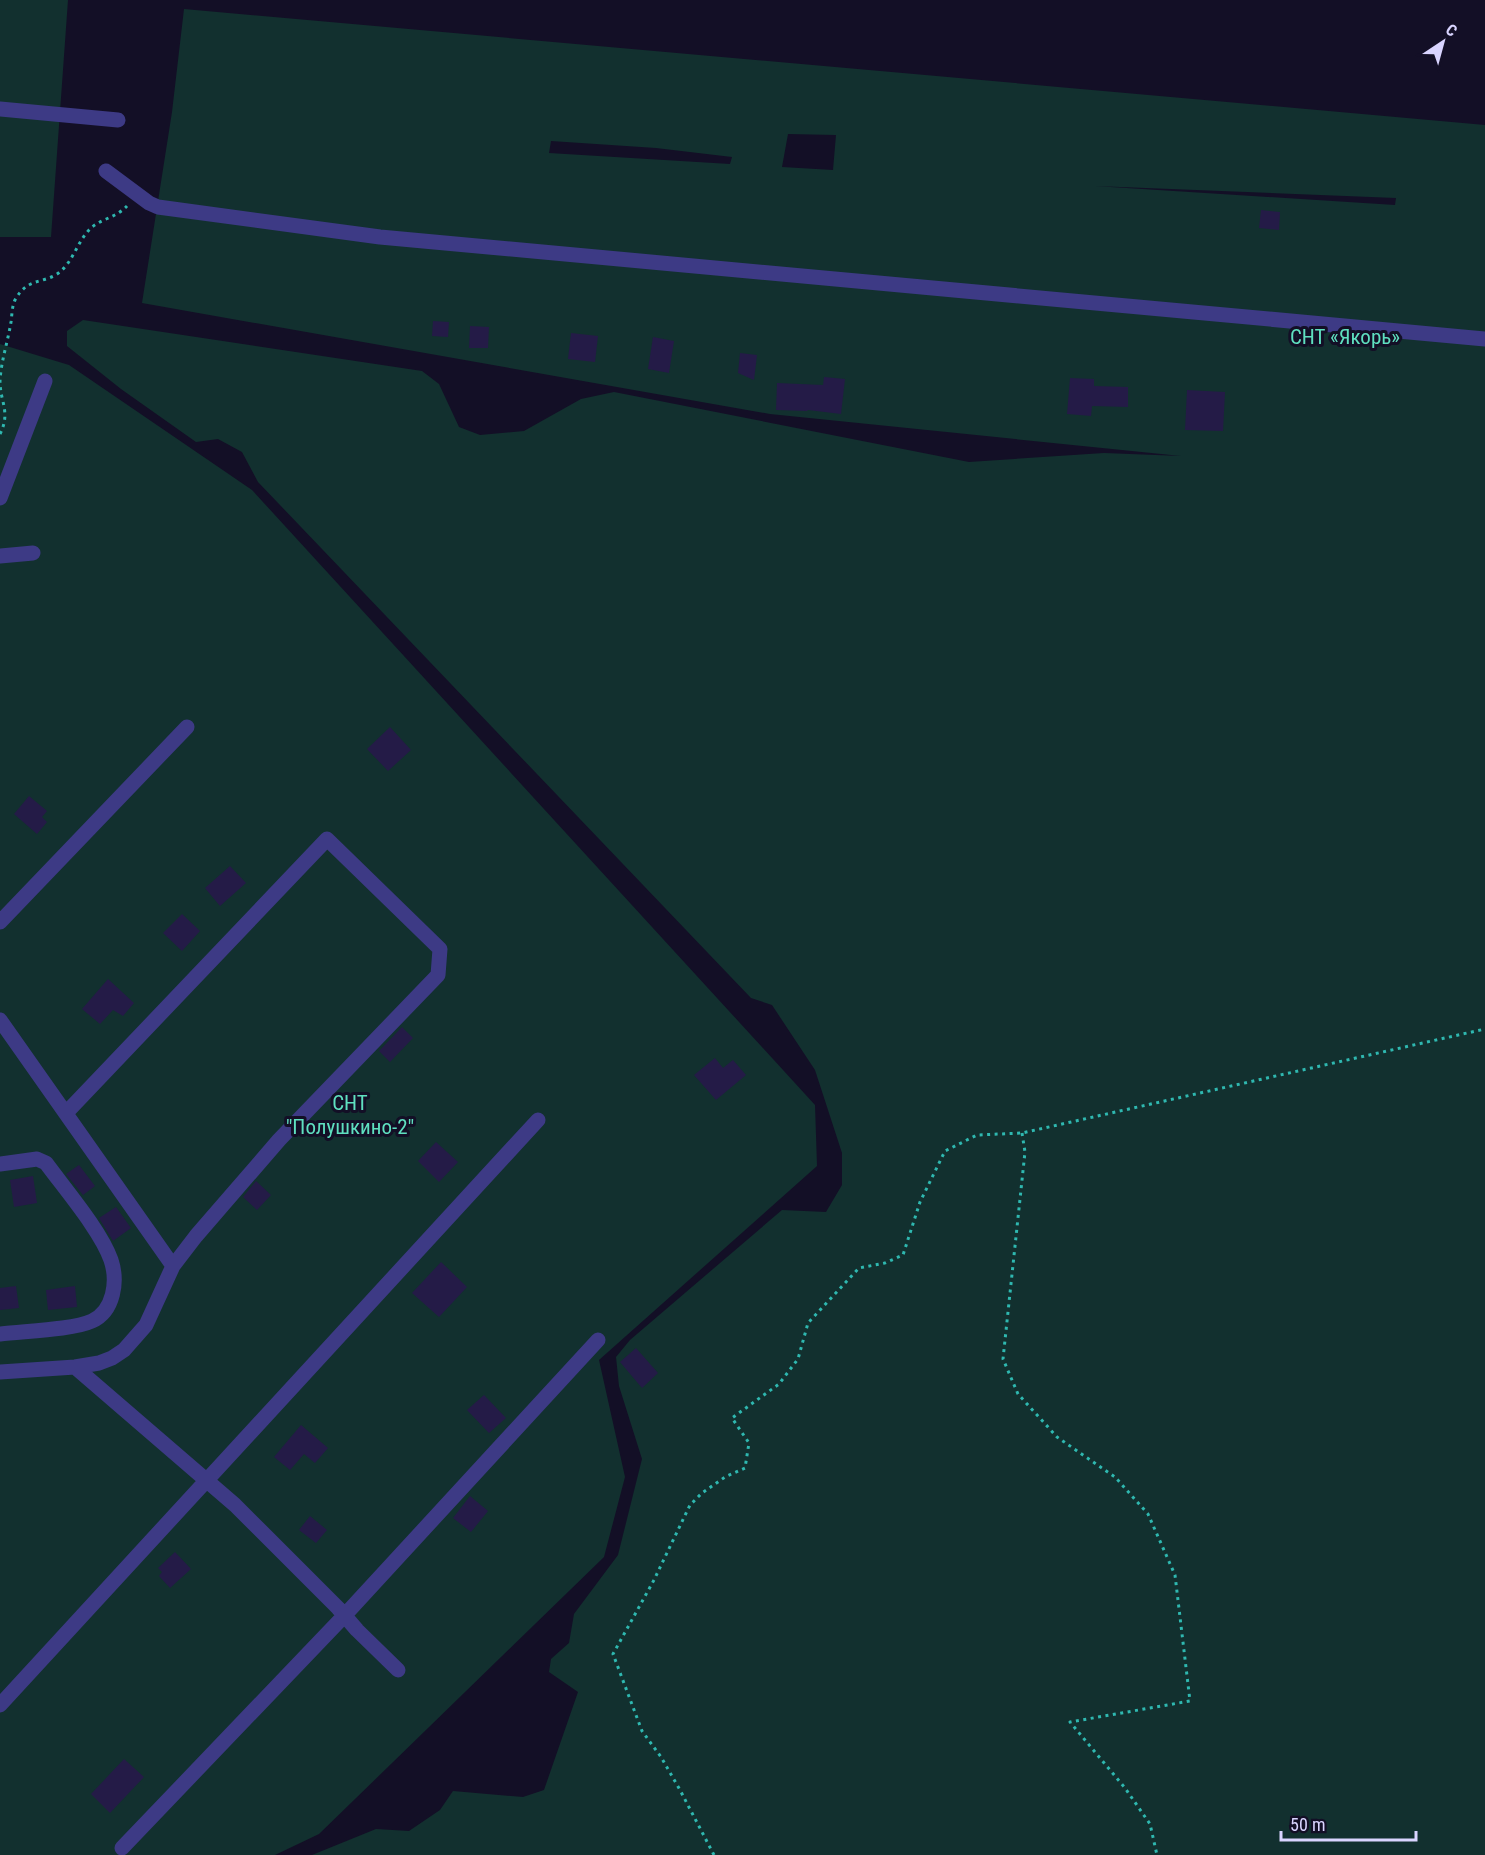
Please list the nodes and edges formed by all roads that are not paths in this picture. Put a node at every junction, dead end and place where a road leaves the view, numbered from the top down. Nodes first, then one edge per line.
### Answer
1 (0, 109) edge
2 (118, 120) dead end
3 (106, 171) dead end
4 (1485, 339) edge
5 (45, 381) dead end
6 (0, 498) edge
7 (33, 553) dead end
8 (0, 556) edge
9 (187, 727) dead end
10 (0, 922) edge
11 (0, 1020) edge
12 (66, 1113) junction
13 (538, 1120) dead end
14 (0, 1164) edge
15 (173, 1266) junction
16 (0, 1334) edge
17 (598, 1340) dead end
18 (75, 1367) junction
19 (0, 1372) edge
20 (207, 1481) junction
21 (344, 1616) junction
22 (398, 1670) dead end
23 (0, 1705) edge
24 (122, 1848) dead end

1 - 2 lane
3 - 4 lane
5 - 6 lane
7 - 8 lane
9 - 10 lane
11 - 12 lane
12 - 15 lane
12 - 15 lane
13 - 20 lane
14 - 16 lane
15 - 18 lane
17 - 21 lane
18 - 19 lane
18 - 20 lane
20 - 21 lane
20 - 23 lane
21 - 22 lane
21 - 24 lane

